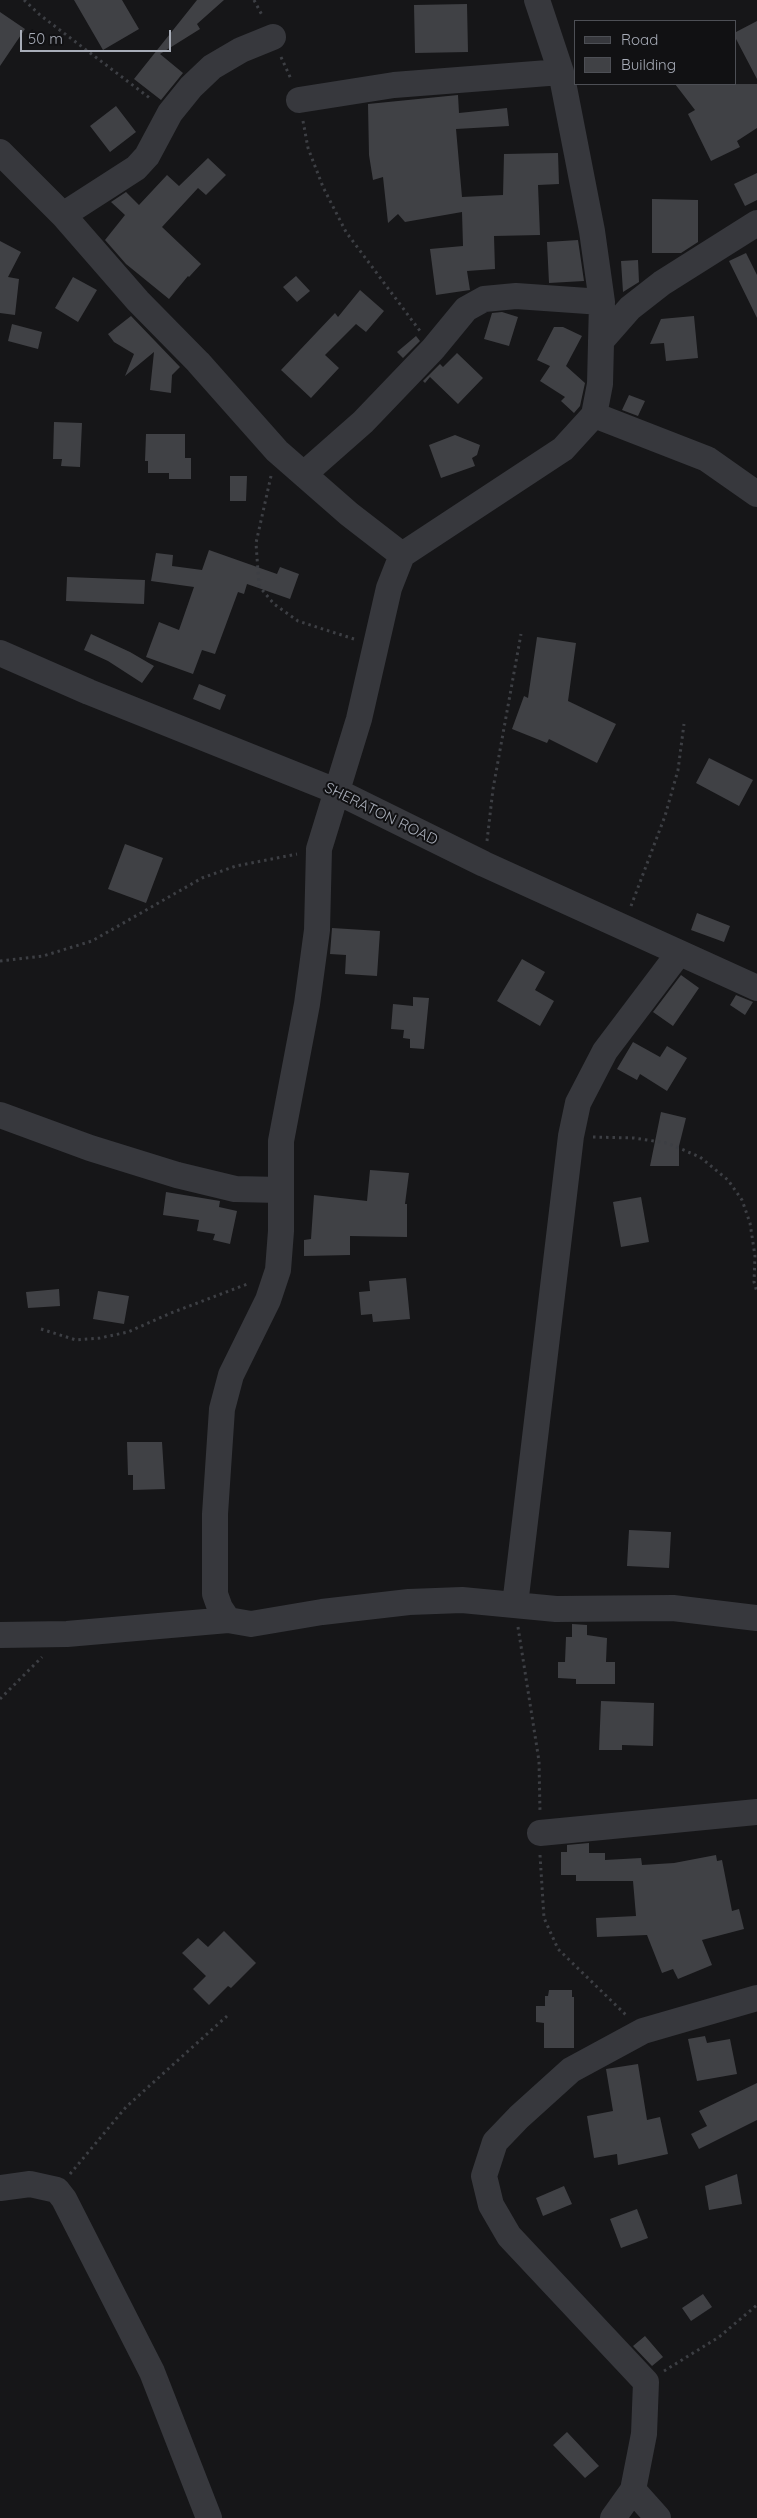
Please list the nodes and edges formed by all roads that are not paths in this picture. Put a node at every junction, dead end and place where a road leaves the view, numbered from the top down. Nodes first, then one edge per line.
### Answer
1 (537, 0) edge
2 (272, 37) road end
3 (562, 72) junction
4 (299, 100) road end
5 (0, 152) edge
6 (63, 215) junction
7 (757, 223) edge
8 (602, 302) junction
9 (601, 341) junction
10 (594, 415) junction
11 (304, 474) junction
12 (757, 494) edge
13 (402, 556) junction
14 (0, 653) edge
15 (336, 791) junction
16 (680, 953) junction
17 (757, 988) edge
18 (0, 1115) edge
19 (280, 1190) junction
20 (514, 1605) junction
21 (757, 1618) edge
22 (228, 1620) junction
23 (0, 1635) edge
24 (757, 1812) edge
25 (540, 1833) dead end
26 (757, 1998) edge
27 (0, 2188) edge
28 (632, 2490) junction
29 (209, 2518) edge
30 (613, 2518) edge
31 (658, 2518) edge

1 - 3 street
2 - 6 street
3 - 4 street
3 - 8 street
5 - 6 street
6 - 11 street
7 - 9 street
8 - 9 street
8 - 11 street
9 - 10 street
10 - 12 street
10 - 13 street
11 - 13 street
13 - 15 street
14 - 15 street, SHERATON ROAD
15 - 16 street, SHERATON ROAD
15 - 19 street
16 - 17 street, SHERATON ROAD
16 - 20 street
18 - 19 street
19 - 22 street
20 - 21 street
20 - 22 street
22 - 23 street
24 - 25 street
26 - 28 street
27 - 29 street
28 - 30 street
28 - 31 street

